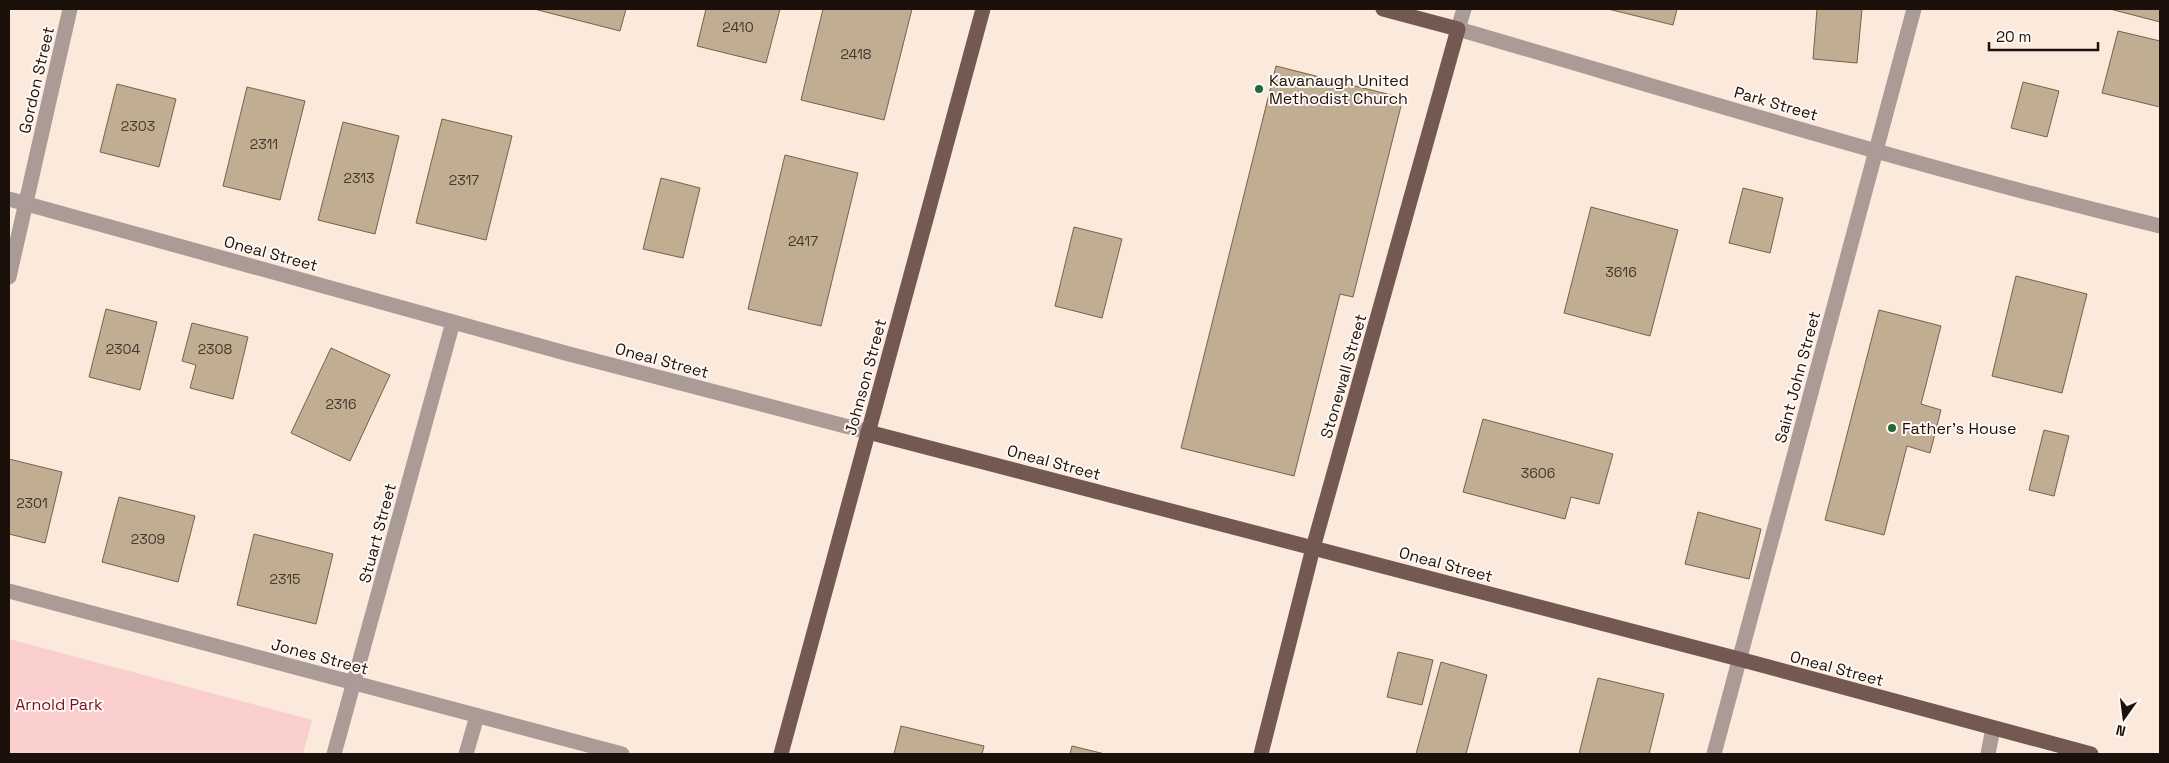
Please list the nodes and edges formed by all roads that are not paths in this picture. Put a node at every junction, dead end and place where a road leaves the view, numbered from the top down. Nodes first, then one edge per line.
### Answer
1 (70, 9) edge
2 (983, 9) edge
3 (1383, 9) edge
4 (1464, 9) edge
5 (1914, 9) edge
6 (1458, 29) junction
7 (1876, 151) junction
8 (9, 199) edge
9 (26, 204) junction
10 (2160, 226) edge
11 (9, 276) edge
12 (453, 322) junction
13 (868, 432) junction
14 (1314, 548) junction
15 (9, 591) edge
16 (1739, 659) junction
17 (354, 684) junction
18 (477, 716) junction
19 (1993, 728) junction
20 (571, 748) edge
21 (334, 754) edge
22 (466, 754) edge
23 (622, 754) edge
24 (781, 754) edge
25 (1261, 754) edge
26 (1714, 754) edge
27 (1988, 754) edge
28 (2091, 754) edge

1 - 9 street, Gordon Street
2 - 13 main road, Johnson Street
3 - 6 main road, Park Street
4 - 6 street, Stonewall Street
5 - 7 street, Saint John Street
6 - 7 street, Park Street
6 - 14 main road, Stonewall Street
7 - 10 street, Park Street
7 - 16 street, Saint John Street
8 - 9 street, Oneal Street
9 - 11 street, Gordon Street
9 - 12 street, Oneal Street
12 - 13 street, Oneal Street
12 - 17 street, Stuart Street
13 - 14 main road, Oneal Street
13 - 24 main road, Johnson Street
14 - 16 main road, Oneal Street
14 - 25 main road, Stonewall Street
15 - 17 street, Jones Street
16 - 19 main road, Oneal Street
16 - 26 street, Saint John Street
17 - 18 street, Jones Street
17 - 21 street, Stuart Street
18 - 20 street, Jones Street
18 - 22 street
19 - 27 street
19 - 28 main road, Oneal Street
20 - 23 street, Jones Street

